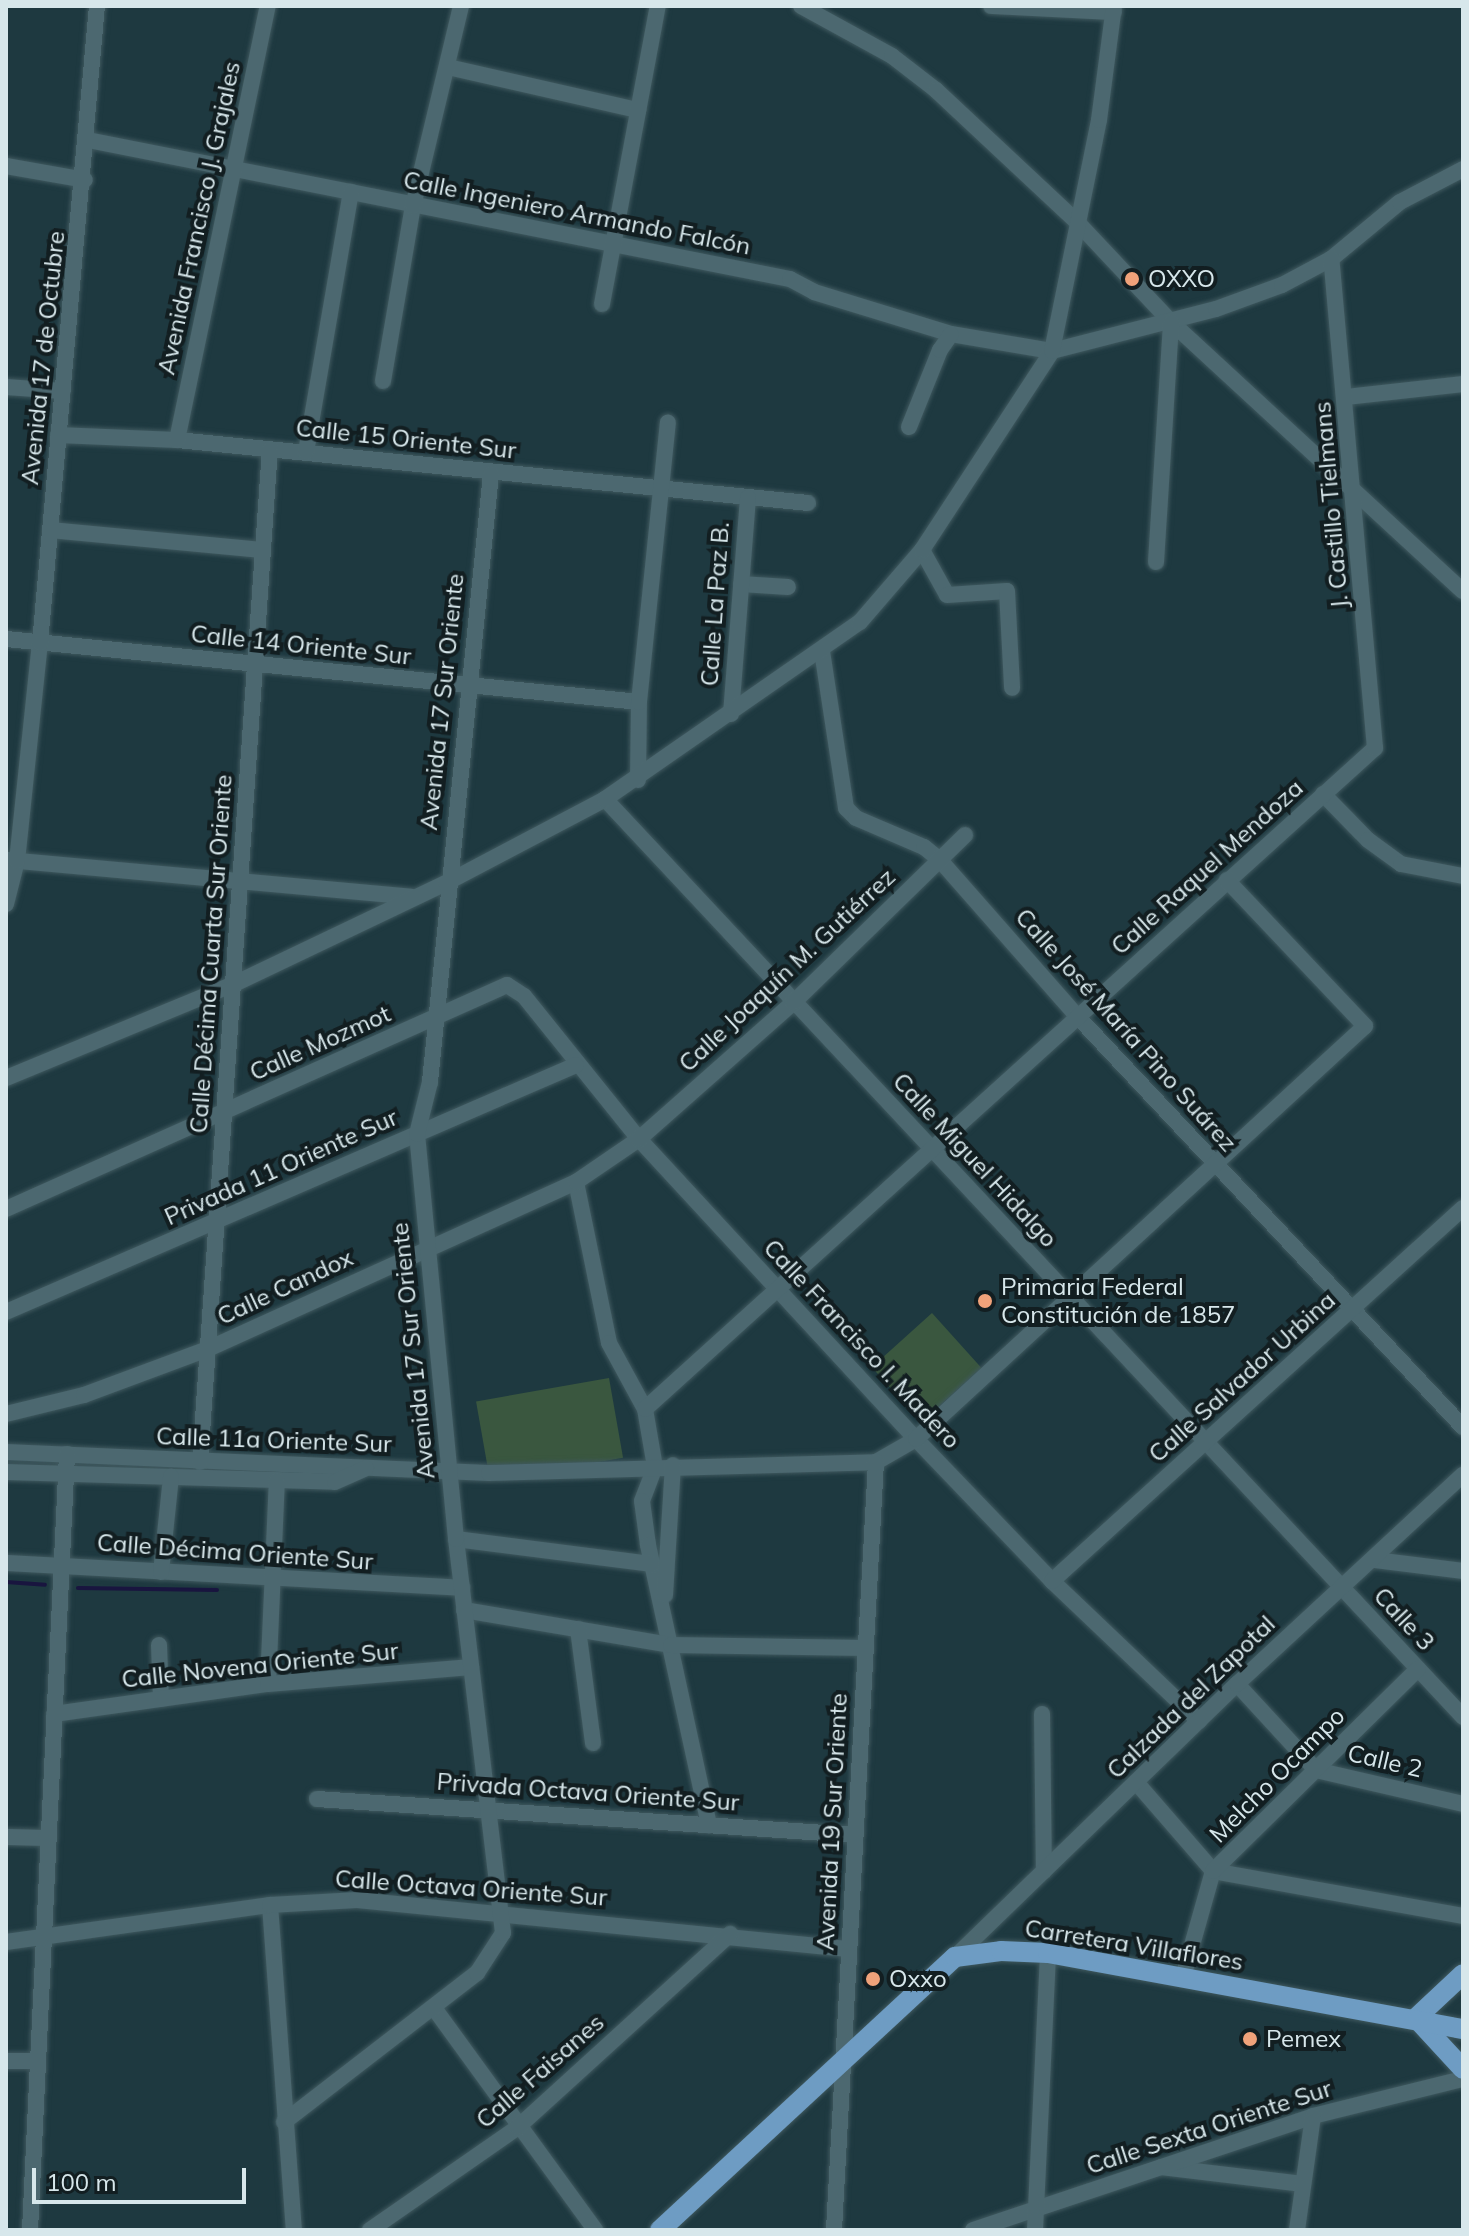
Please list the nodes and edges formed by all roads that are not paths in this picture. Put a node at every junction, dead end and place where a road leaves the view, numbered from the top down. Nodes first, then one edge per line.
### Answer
1 (97, 6) edge
2 (268, 6) edge
3 (461, 6) edge
4 (658, 6) edge
5 (801, 6) edge
6 (991, 6) edge
7 (1114, 9) edge
8 (448, 67) junction
9 (638, 110) junction
10 (88, 140) junction
11 (6, 166) edge
12 (235, 167) junction
13 (1463, 169) edge
14 (85, 180) junction
15 (351, 192) junction
16 (413, 206) junction
17 (1079, 224) junction
18 (614, 246) junction
19 (1331, 259) junction
20 (602, 304) dead end
21 (1171, 322) junction
22 (951, 334) junction
23 (1052, 351) junction
24 (383, 381) dead end
25 (1463, 384) edge
26 (6, 387) edge
27 (63, 391) junction
28 (1346, 397) junction
29 (668, 423) dead end
30 (909, 427) dead end
31 (58, 435) junction
32 (177, 440) junction
33 (270, 449) junction
34 (306, 452) junction
35 (491, 474) junction
36 (664, 490) junction
37 (1353, 491) junction
38 (748, 498) junction
39 (808, 503) dead end
40 (50, 530) junction
41 (262, 550) junction
42 (922, 550) junction
43 (1156, 562) dead end
44 (741, 584) junction
45 (788, 587) dead end
46 (1463, 591) edge
47 (6, 639) edge
48 (40, 643) junction
49 (822, 651) junction
50 (255, 664) junction
51 (468, 685) junction
52 (1012, 688) dead end
53 (639, 702) junction
54 (731, 714) junction
55 (1375, 748) joint
56 (638, 780) junction
57 (1323, 794) junction
58 (605, 799) junction
59 (965, 835) dead end
60 (939, 859) junction
61 (12, 861) edge
62 (1463, 876) edge
63 (1227, 880) junction
64 (240, 881) junction
65 (446, 883) junction
66 (411, 897) junction
67 (6, 904) edge
68 (232, 985) junction
69 (507, 985) joint
70 (794, 1002) junction
71 (1077, 1016) junction
72 (435, 1018) junction
73 (576, 1065) junction
74 (6, 1078) edge
75 (224, 1114) junction
76 (417, 1134) junction
77 (639, 1139) junction
78 (931, 1148) junction
79 (1216, 1164) junction
80 (576, 1182) junction
81 (1463, 1208) edge
82 (6, 1209) edge
83 (216, 1222) junction
84 (427, 1249) junction
85 (778, 1287) junction
86 (1070, 1297) junction
87 (1353, 1310) junction
88 (6, 1312) edge
89 (208, 1349) junction
90 (645, 1409) junction
91 (6, 1414) edge
92 (1463, 1427) edge
93 (916, 1439) junction
94 (1204, 1441) junction
95 (6, 1452) edge
96 (67, 1454) junction
97 (200, 1462) junction
98 (876, 1462) junction
99 (673, 1465) junction
100 (655, 1467) junction
101 (366, 1468) junction
102 (449, 1471) junction
103 (6, 1472) edge
104 (66, 1474) junction
105 (1463, 1475) edge
106 (171, 1477) junction
107 (277, 1480) junction
108 (456, 1539) junction
109 (1375, 1560) junction
110 (6, 1563) edge
111 (652, 1564) junction
112 (61, 1565) junction
113 (1463, 1571) edge
114 (161, 1572) junction
115 (272, 1579) junction
116 (1052, 1581) junction
117 (462, 1588) junction
118 (1342, 1588) junction
119 (665, 1609) junction
120 (464, 1610) junction
121 (578, 1629) junction
122 (159, 1645) dead end
123 (671, 1645) junction
124 (866, 1648) junction
125 (471, 1667) junction
126 (1418, 1669) junction
127 (268, 1684) junction
128 (1237, 1684) junction
129 (161, 1699) junction
130 (54, 1714) junction
131 (1042, 1714) dead end
132 (1463, 1717) edge
133 (1199, 1721) junction
134 (593, 1743) dead end
135 (1316, 1770) junction
136 (1136, 1782) junction
137 (317, 1799) dead end
138 (1463, 1804) edge
139 (491, 1808) junction
140 (709, 1825) junction
141 (855, 1835) junction
142 (6, 1837) edge
143 (48, 1838) junction
144 (1044, 1871) junction
145 (1213, 1871) junction
146 (270, 1905) junction
147 (502, 1912) junction
148 (1463, 1916) edge
149 (730, 1934) junction
150 (43, 1939) junction
151 (6, 1942) edge
152 (848, 1949) junction
153 (1048, 1953) junction
154 (955, 1957) junction
155 (1463, 1974) edge
156 (1183, 1977) junction
157 (434, 2008) junction
158 (1416, 2018) junction
159 (1463, 2029) edge
160 (842, 2058) junction
161 (6, 2061) edge
162 (38, 2061) junction
163 (1463, 2069) edge
164 (1463, 2079) edge
165 (1313, 2116) junction
166 (284, 2122) junction
167 (518, 2127) junction
168 (1155, 2167) junction
169 (1303, 2184) junction
170 (1037, 2209) junction
171 (662, 2229) edge
172 (30, 2230) edge
173 (294, 2230) edge
174 (370, 2230) edge
175 (595, 2230) edge
176 (834, 2230) edge
177 (973, 2230) edge
178 (1035, 2230) edge
179 (1297, 2230) edge

1 - 10 street, Avenida 17 de Octubre
2 - 12 street, Avenida Francisco J. Grajales
3 - 8 street
4 - 9 street
5 - 17 street
6 - 7 street
7 - 17 street
8 - 9 street
8 - 16 street
9 - 18 street
10 - 12 street, Calle Ingeniero Armando Falcón
10 - 14 street, Avenida 17 de Octubre
11 - 14 street
12 - 15 street, Calle Ingeniero Armando Falcón
12 - 32 street, Avenida Francisco J. Grajales
13 - 19 street
14 - 27 street, Avenida 17 de Octubre
15 - 16 street, Calle Ingeniero Armando Falcón
15 - 34 street
16 - 18 street, Calle Ingeniero Armando Falcón
16 - 24 street
17 - 21 street
17 - 23 street
18 - 20 street
18 - 22 street, Calle Ingeniero Armando Falcón
19 - 21 street
19 - 28 street, J. Castillo Tielmans
21 - 23 street
21 - 37 street
21 - 43 street
22 - 23 street, Calle Ingeniero Armando Falcón
22 - 30 street
23 - 42 street
25 - 28 street
26 - 27 street
27 - 31 street, Avenida 17 de Octubre
28 - 37 street, J. Castillo Tielmans
29 - 36 street
31 - 32 street, Calle 15 Oriente Sur
31 - 40 street, Avenida 17 de Octubre
32 - 33 street, Calle 15 Oriente Sur
33 - 34 street, Calle 15 Oriente Sur
33 - 41 street, Calle Décima Cuarta Sur Oriente
34 - 35 street, Calle 15 Oriente Sur
35 - 36 street, Calle 15 Oriente Sur
35 - 51 street, Avenida 17 Sur Oriente
36 - 38 street, Calle 15 Oriente Sur
36 - 53 street
37 - 46 street
37 - 55 street, J. Castillo Tielmans
38 - 39 street, Calle 15 Oriente Sur
38 - 44 street, Calle La Paz B.
40 - 41 street
40 - 48 street, Avenida 17 de Octubre
41 - 50 street, Calle Décima Cuarta Sur Oriente
42 - 49 street
42 - 52 street
44 - 45 street
44 - 54 street, Calle La Paz B.
47 - 48 street, Calle 14 Oriente Sur
48 - 50 street, Calle 14 Oriente Sur
48 - 61 street, Avenida 17 de Octubre
49 - 54 street
49 - 60 street, Calle José María Pino Suárez
50 - 51 street, Calle 14 Oriente Sur
50 - 64 street, Calle Décima Cuarta Sur Oriente
51 - 53 street, Calle 14 Oriente Sur
51 - 65 street, Avenida 17 Sur Oriente
53 - 56 street
54 - 56 street
55 - 57 street, Calle Raquel Mendoza
56 - 58 street
57 - 62 street
57 - 63 street, Calle Raquel Mendoza
58 - 65 street
58 - 70 street, Calle Miguel Hidalgo
59 - 60 street, Calle Joaquín M. Gutiérrez
60 - 70 street, Calle Joaquín M. Gutiérrez
60 - 71 street, Calle José María Pino Suárez
61 - 64 street
61 - 67 street, Avenida 17 de Octubre
63 - 71 street, Calle Raquel Mendoza
63 - 79 street
64 - 66 street
64 - 68 street, Calle Décima Cuarta Sur Oriente
65 - 66 street
65 - 72 street, Avenida 17 Sur Oriente
66 - 68 street
68 - 74 street
68 - 75 street, Calle Décima Cuarta Sur Oriente
69 - 72 street, Calle Mozmot
69 - 73 street, Calle Francisco I. Madero
70 - 77 street, Calle Joaquín M. Gutiérrez
70 - 78 street, Calle Miguel Hidalgo
71 - 78 street, Calle Raquel Mendoza
71 - 79 street, Calle José María Pino Suárez
72 - 75 street, Calle Mozmot
72 - 76 street, Avenida 17 Sur Oriente
73 - 76 street, Privada 11 Oriente Sur
73 - 77 street, Calle Francisco I. Madero
75 - 82 street, Calle Mozmot
75 - 83 street, Calle Décima Cuarta Sur Oriente
76 - 83 street, Privada 11 Oriente Sur
76 - 84 street, Avenida 17 Sur Oriente
77 - 80 street, Calle Joaquín M. Gutiérrez
77 - 85 street, Calle Francisco I. Madero
78 - 85 street, Calle Raquel Mendoza
78 - 86 street, Calle Miguel Hidalgo
79 - 86 street
79 - 87 street, Calle José María Pino Suárez
80 - 84 street, Calle Candox
80 - 90 street
81 - 87 street, Calle Salvador Urbina
83 - 88 street, Privada 11 Oriente Sur
83 - 89 street, Calle Décima Cuarta Sur Oriente
84 - 89 street, Calle Candox
84 - 102 street, Avenida 17 Sur Oriente
85 - 90 street, Calle Raquel Mendoza
85 - 93 street, Calle Francisco I. Madero
86 - 93 street
86 - 94 street, Calle Miguel Hidalgo
87 - 92 street, Calle José María Pino Suárez
87 - 94 street, Calle Salvador Urbina
89 - 91 street, Calle Candox
89 - 97 street, Calle Décima Cuarta Sur Oriente
90 - 100 street
93 - 98 street
93 - 116 street, Calle Francisco I. Madero
94 - 116 street, Calle Salvador Urbina
94 - 118 street, Calle Miguel Hidalgo
95 - 96 street, Calle 11a Oriente Sur
96 - 97 street, Calle 11a Oriente Sur
96 - 104 street
97 - 101 street, Calle 11a Oriente Sur
98 - 99 street, Calle 11a Oriente Sur
98 - 124 street, Avenida 19 Sur Oriente
99 - 100 street, Calle 11a Oriente Sur
99 - 119 street
100 - 102 street, Calle 11a Oriente Sur
100 - 111 street
101 - 102 street, Calle 11a Oriente Sur
101 - 107 street, Calle 11a Oriente Sur
102 - 108 street, Avenida 17 Sur Oriente
103 - 104 street, Calle 11a Oriente Sur
104 - 106 street, Calle 11a Oriente Sur
104 - 112 street
105 - 109 street, Calzada del Zapotal
106 - 107 street, Calle 11a Oriente Sur
106 - 114 street
107 - 115 street
108 - 111 street
108 - 117 street, Avenida 17 Sur Oriente
109 - 113 street
109 - 118 street, Calzada del Zapotal
110 - 112 street, Calle Décima Oriente Sur
111 - 119 street
112 - 114 street, Calle Décima Oriente Sur
112 - 130 street
114 - 115 street, Calle Décima Oriente Sur
115 - 117 street, Calle Décima Oriente Sur
115 - 127 street
116 - 133 street, Calle Francisco I. Madero
117 - 120 street, Avenida 17 Sur Oriente
118 - 126 street, Calle 3
118 - 128 street, Calzada del Zapotal
119 - 123 street
120 - 121 street
120 - 125 street, Avenida 17 Sur Oriente
121 - 123 street
121 - 134 street
122 - 129 street
123 - 124 street
123 - 140 street
124 - 141 street, Avenida 19 Sur Oriente
125 - 127 street, Calle Novena Oriente Sur
125 - 139 street, Avenida 17 Sur Oriente
126 - 132 street, Calle 3
126 - 135 street, Melcho Ocampo
127 - 129 street, Calle Novena Oriente Sur
128 - 133 street, Calzada del Zapotal
128 - 135 street, Calle 2
129 - 130 street, Calle Novena Oriente Sur
130 - 143 street
131 - 144 street
133 - 136 street, Calzada del Zapotal
135 - 138 street, Calle 2
135 - 145 street, Melcho Ocampo
136 - 144 street, Calzada del Zapotal
136 - 145 street
137 - 139 street, Privada Octava Oriente Sur
139 - 140 street, Privada Octava Oriente Sur
139 - 147 street, Avenida 17 Sur Oriente
140 - 141 street, Privada Octava Oriente Sur
141 - 152 street, Avenida 19 Sur Oriente
142 - 143 street
143 - 150 street
144 - 154 street, Calzada del Zapotal
145 - 148 street
145 - 156 street, Melcho Ocampo
146 - 147 street, Calle Octava Oriente Sur
146 - 150 street, Calle Octava Oriente Sur
146 - 166 street
147 - 149 street, Calle Octava Oriente Sur
147 - 157 street, Avenida 17 Sur Oriente
149 - 152 street, Calle Octava Oriente Sur
149 - 167 street, Calle Faisanes
150 - 151 street
150 - 162 street
152 - 160 street, Avenida 19 Sur Oriente
153 - 154 main road, Carretera Villaflores
153 - 156 main road, Carretera Villaflores
153 - 170 street
154 - 160 main road
155 - 158 main road
156 - 158 main road, Carretera Villaflores
157 - 166 street, Avenida 17 Sur Oriente
157 - 167 street
158 - 159 main road, Carretera Villaflores
158 - 163 main road
160 - 171 main road
160 - 176 street, Avenida 19 Sur Oriente
161 - 162 street
162 - 172 street
164 - 165 street, Calle Sexta Oriente Sur
165 - 168 street, Calle Sexta Oriente Sur
165 - 169 street
166 - 173 street
167 - 174 street, Calle Faisanes
167 - 175 street
168 - 169 street
168 - 170 street, Calle Sexta Oriente Sur
169 - 179 street
170 - 177 street, Calle Sexta Oriente Sur
170 - 178 street

